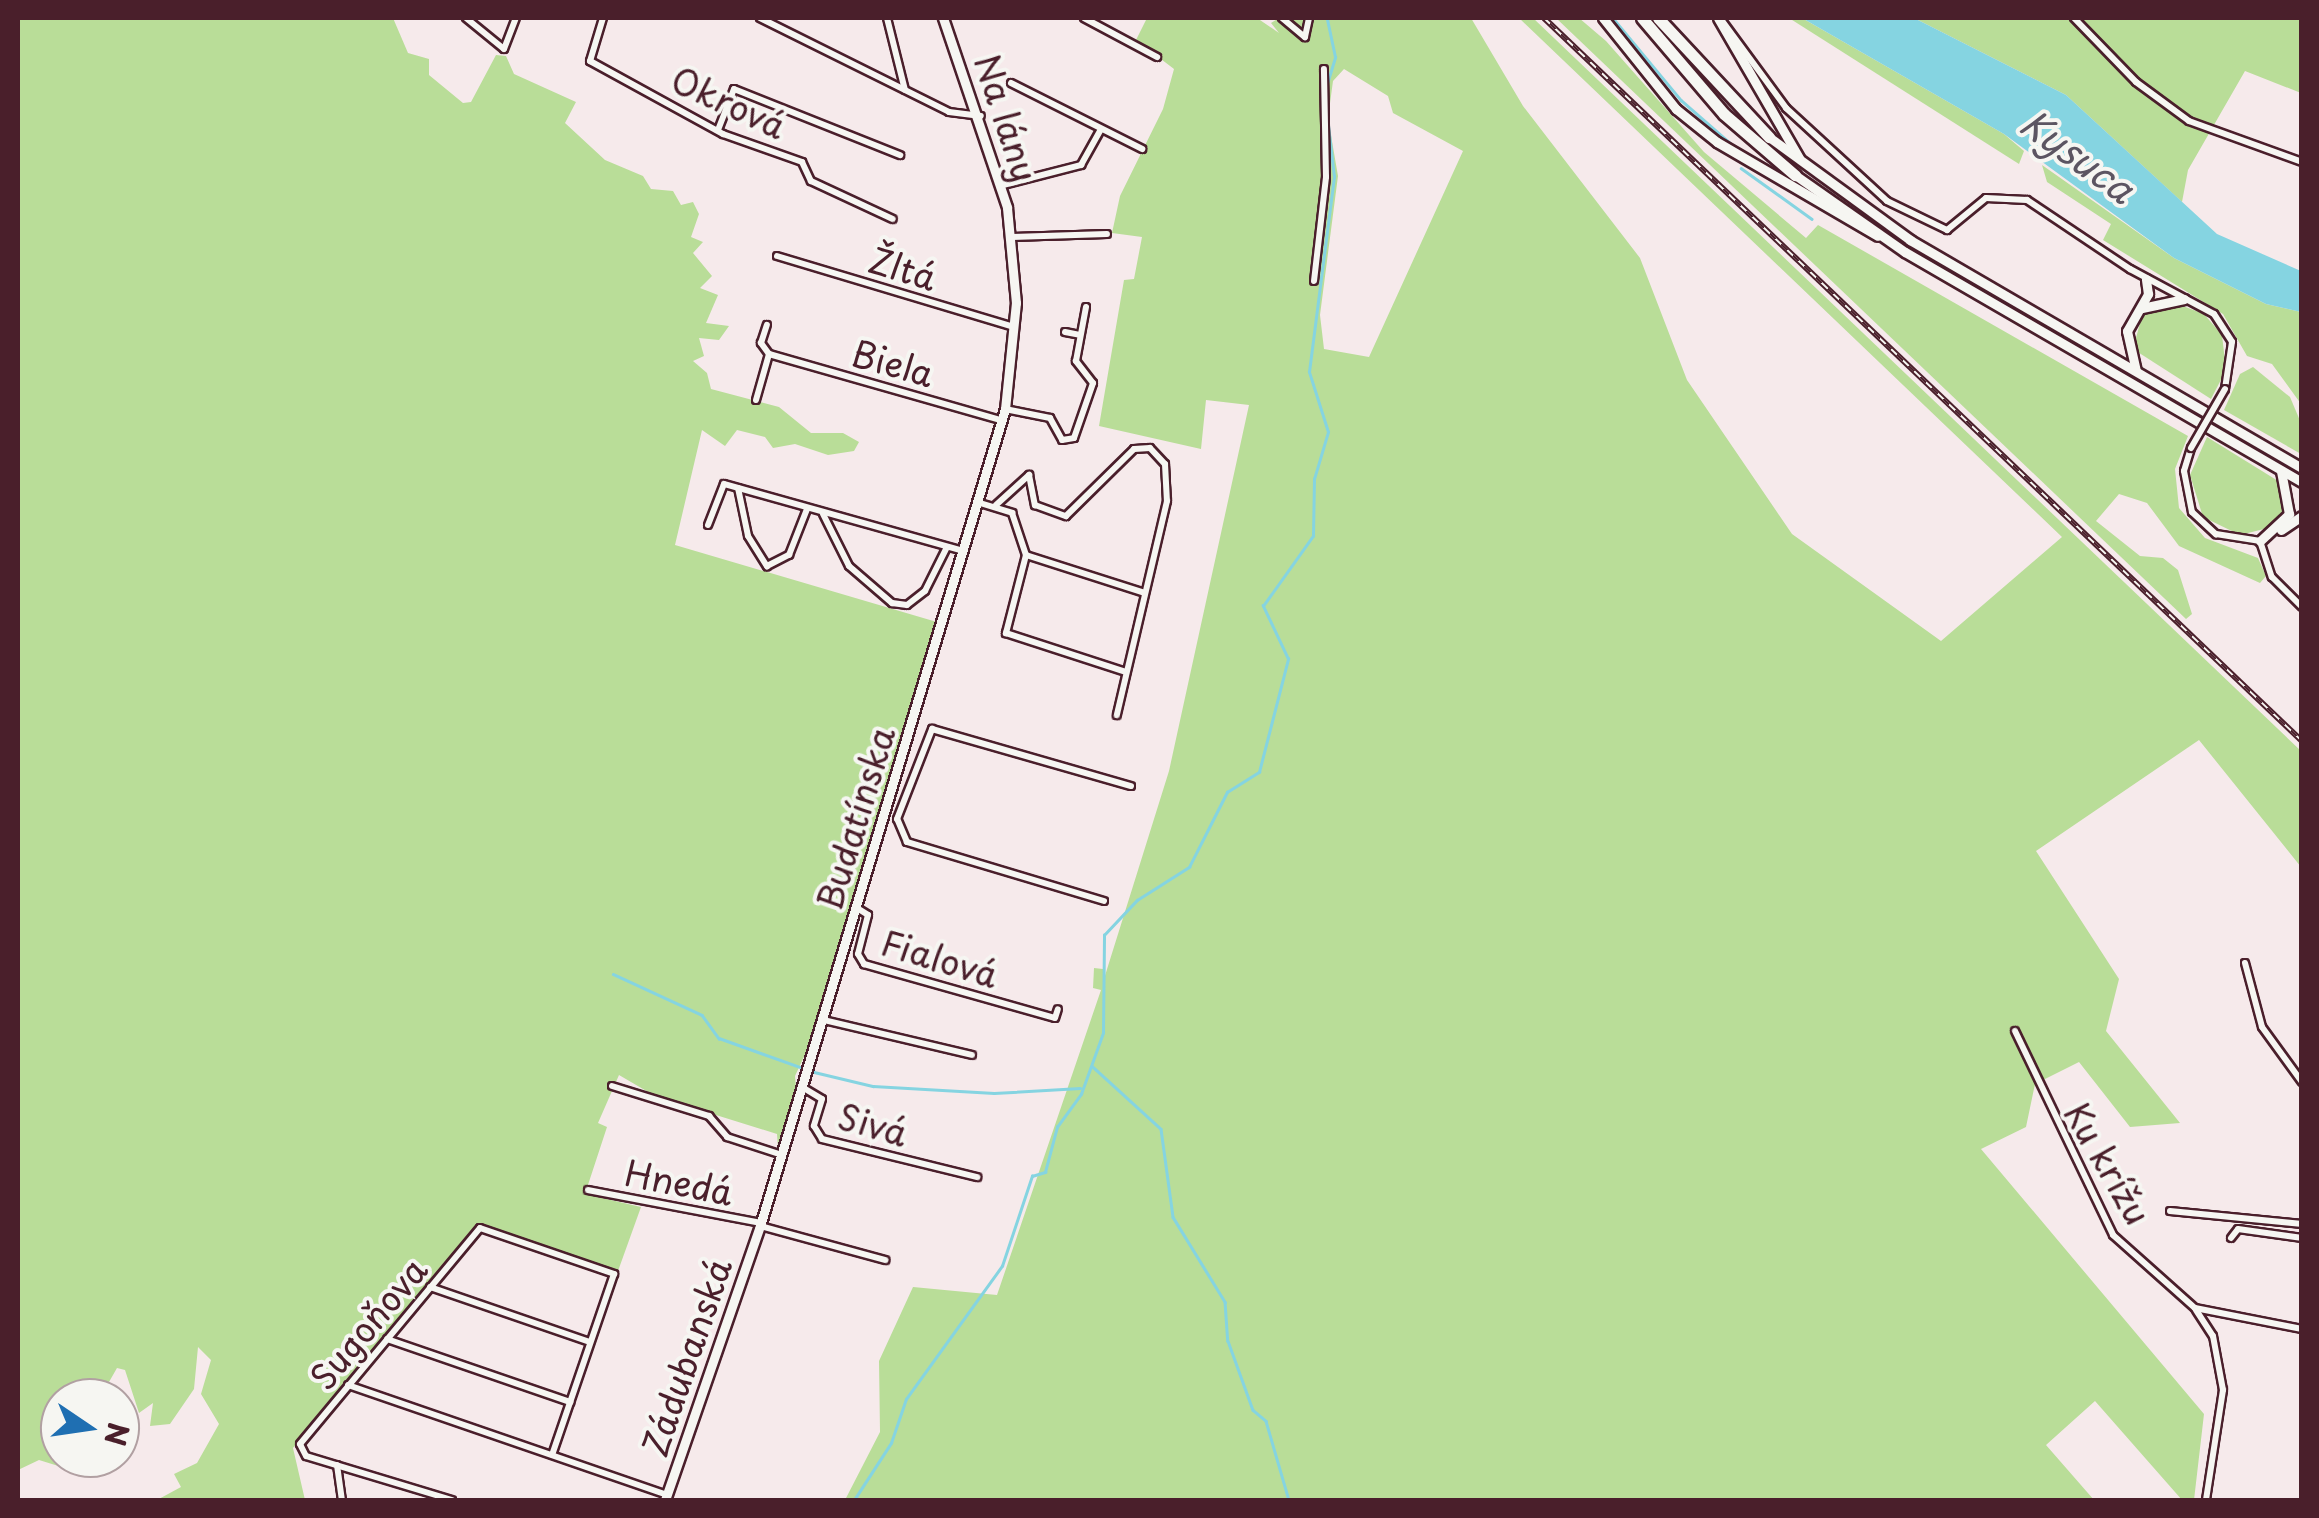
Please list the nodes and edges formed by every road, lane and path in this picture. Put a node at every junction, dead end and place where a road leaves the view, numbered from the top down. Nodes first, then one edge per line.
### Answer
1 (466, 18) edge
2 (516, 18) edge
3 (603, 18) edge
4 (761, 18) edge
5 (886, 18) edge
6 (943, 18) edge
7 (1084, 18) edge
8 (1282, 18) edge
9 (1309, 18) edge
10 (1603, 18) edge
11 (1642, 18) edge
12 (1658, 18) edge
13 (1719, 18) edge
14 (2074, 18) edge
15 (1156, 57) dead end
16 (1324, 69) dead end
17 (1011, 83) dead end
18 (905, 91) junction
19 (981, 116) junction
20 (718, 130) junction
21 (1100, 130) junction
22 (1768, 137) joint
23 (1142, 149) dead end
24 (900, 156) dead end
25 (2302, 162) edge
26 (1799, 170) junction
27 (1003, 185) junction
28 (893, 220) dead end
29 (1107, 234) dead end
30 (1880, 236) junction
31 (1012, 237) junction
32 (777, 256) dead end
33 (2146, 279) junction
34 (1314, 281) dead end
35 (2184, 298) junction
36 (1086, 307) dead end
37 (2139, 310) junction
38 (766, 325) dead end
39 (1015, 328) junction
40 (1065, 332) dead end
41 (1080, 335) junction
42 (769, 354) junction
43 (2136, 371) junction
44 (756, 400) dead end
45 (1005, 409) junction
46 (1003, 420) junction
47 (2279, 468) junction
48 (2302, 468) edge
49 (2302, 482) edge
50 (738, 488) junction
51 (980, 503) junction
52 (996, 505) junction
53 (807, 509) junction
54 (823, 514) junction
55 (2302, 516) edge
56 (708, 525) dead end
57 (2260, 540) junction
58 (947, 547) junction
59 (965, 552) junction
60 (1026, 556) junction
61 (1142, 592) junction
62 (2302, 607) edge
63 (1126, 672) junction
64 (1118, 715) dead end
65 (900, 765) junction
66 (914, 769) junction
67 (1131, 786) dead end
68 (1104, 901) dead end
69 (857, 908) junction
70 (2245, 964) dead end
71 (1058, 1009) dead end
72 (824, 1020) junction
73 (2014, 1031) dead end
74 (933, 1052) junction
75 (972, 1055) dead end
76 (930, 1061) dead end
77 (2302, 1082) edge
78 (612, 1086) dead end
79 (802, 1087) junction
80 (782, 1155) junction
81 (977, 1177) dead end
82 (588, 1190) dead end
83 (2170, 1211) dead end
84 (2302, 1224) edge
85 (759, 1227) junction
86 (2231, 1238) dead end
87 (2302, 1238) edge
88 (885, 1260) dead end
89 (430, 1287) junction
90 (2195, 1308) junction
91 (2302, 1329) edge
92 (387, 1339) junction
93 (590, 1342) junction
94 (348, 1386) junction
95 (570, 1402) junction
96 (552, 1455) junction
97 (336, 1465) junction
98 (666, 1498) edge
99 (342, 1500) edge
100 (452, 1500) edge
101 (2206, 1500) edge

1 - 2 street
3 - 20 street, Okrová
4 - 18 street
5 - 18 street
6 - 19 main road, Na lány
7 - 15 street
8 - 9 street
10 - 30 main road
11 - 26 highway
12 - 22 highway
13 - 26 main road
13 - 33 street
14 - 25 street
16 - 34 street
17 - 21 street
18 - 19 street
19 - 27 main road, Na lány
20 - 24 street
20 - 28 street, Okrová
21 - 23 street
21 - 27 street
22 - 26 main road
26 - 30 main road
26 - 43 main road
27 - 31 main road, Na lány
29 - 31 street, Na lány
30 - 47 main road
31 - 39 main road, Na lány
32 - 39 street, Žltá
33 - 35 street
33 - 37 main road
35 - 37 main road
35 - 57 street, bridge
36 - 41 street
37 - 43 main road
38 - 42 street
39 - 45 main road, Na lány
40 - 41 street
41 - 45 street
42 - 44 street
42 - 46 street, Biela
43 - 48 main road
45 - 46 main road, Na lány
46 - 51 main road, Budatínska
47 - 49 main road
47 - 57 main road
50 - 53 street
50 - 53 street
50 - 56 street
51 - 52 street
51 - 59 main road, Budatínska
52 - 60 street
52 - 61 street
53 - 54 street
54 - 58 street
54 - 58 street
55 - 57 main road
57 - 62 street
58 - 59 street
59 - 65 main road, Budatínska
60 - 61 street
60 - 63 street
61 - 63 street
63 - 64 street
65 - 66 street
65 - 69 main road, Budatínska
66 - 67 street
66 - 68 street
69 - 71 street, Fialová
69 - 72 main road, Budatínska
70 - 77 street
72 - 74 street
72 - 79 main road, Budatínska
73 - 90 street, Ku krížu
74 - 75 street
74 - 76 street
78 - 80 street
79 - 80 main road, Budatínska
79 - 81 street, Sivá
80 - 85 main road, Budatínska
82 - 85 street, Hnedá
83 - 84 street
85 - 88 street, Hnedá
85 - 98 main road, Zádubanská
86 - 87 street
89 - 92 street, Sugoňova
89 - 93 street
89 - 93 street, Sugoňova
90 - 91 street
90 - 101 street
92 - 94 street, Sugoňova
92 - 95 street
93 - 95 street
94 - 96 street
94 - 97 street, Sugoňova
95 - 96 street
96 - 98 street
97 - 99 street
97 - 100 street

